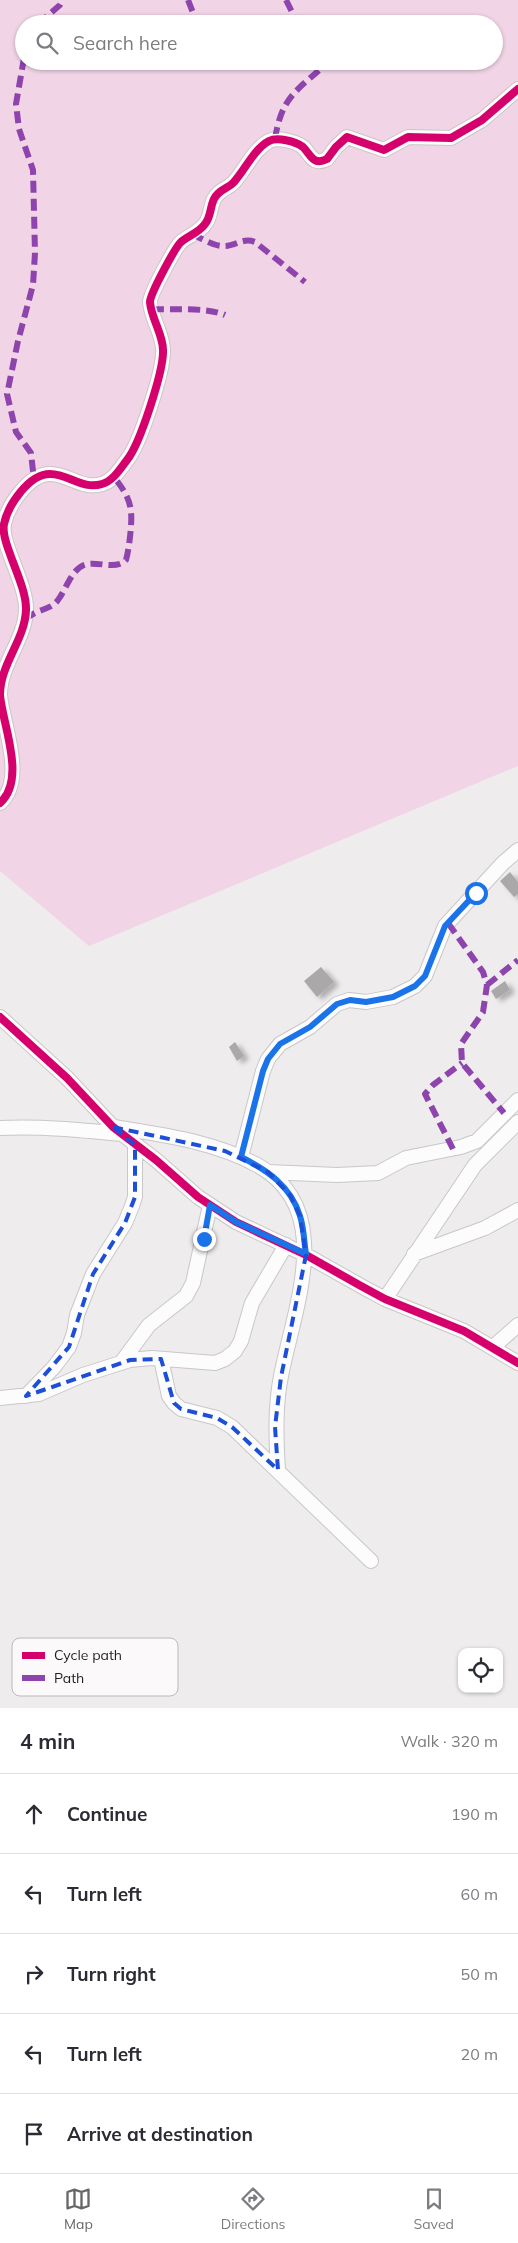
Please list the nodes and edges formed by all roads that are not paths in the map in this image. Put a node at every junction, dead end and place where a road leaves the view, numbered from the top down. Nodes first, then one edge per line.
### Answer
1 (518, 89) edge
2 (0, 803) edge
3 (518, 850) edge
4 (0, 1016) edge
5 (518, 1100) edge
6 (518, 1122) edge
7 (0, 1128) edge
8 (118, 1131) junction
9 (135, 1145) junction
10 (241, 1157) junction
11 (268, 1172) junction
12 (210, 1205) junction
13 (518, 1210) edge
14 (286, 1245) junction
15 (306, 1254) junction
16 (414, 1254) junction
17 (385, 1299) junction
18 (518, 1325) edge
19 (493, 1347) junction
20 (161, 1359) junction
21 (121, 1363) junction
22 (518, 1363) edge
23 (26, 1396) junction
24 (0, 1398) edge
25 (278, 1470) junction
26 (371, 1561) dead end

1 - 2 street
3 - 10 street
4 - 8 street
5 - 11 street
6 - 16 street
7 - 8 street
8 - 9 street
8 - 10 street
9 - 12 street
9 - 23 street
10 - 11 street
11 - 15 street
12 - 14 street
12 - 21 street
13 - 16 street
14 - 15 street
14 - 20 street
15 - 17 street
15 - 25 street
16 - 17 street
17 - 19 street
18 - 19 street
19 - 22 street
20 - 21 street
20 - 25 street
21 - 23 street
23 - 24 street
25 - 26 street

